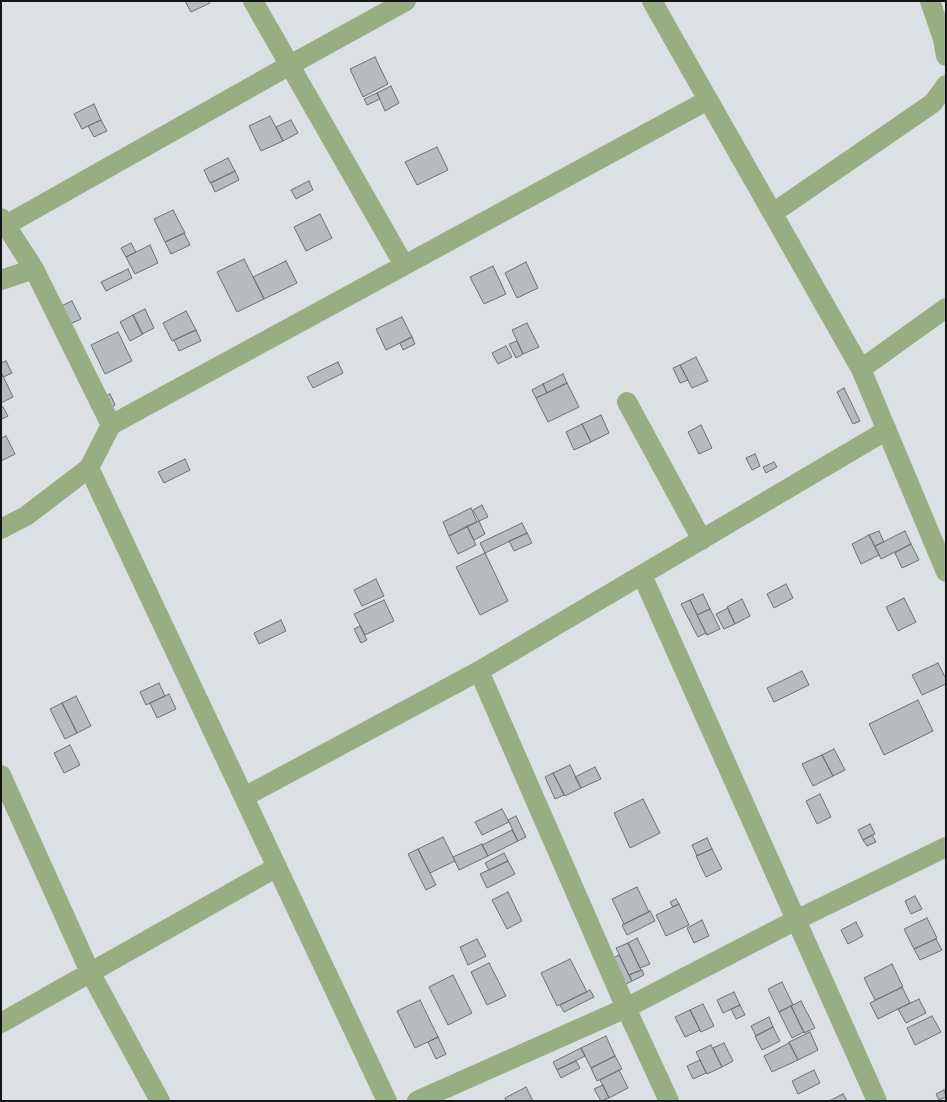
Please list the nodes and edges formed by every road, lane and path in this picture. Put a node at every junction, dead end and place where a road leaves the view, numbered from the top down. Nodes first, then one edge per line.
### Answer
1 (254, 1) edge
2 (406, 1) edge
3 (930, 1) edge
4 (658, 4) edge
5 (946, 56) edge
6 (290, 65) junction
7 (946, 85) edge
8 (708, 100) junction
9 (773, 213) junction
10 (4, 221) edge
11 (404, 266) junction
12 (34, 269) junction
13 (1, 280) edge
14 (946, 308) edge
15 (861, 369) junction
16 (627, 402) dead end
17 (111, 426) junction
18 (887, 430) junction
19 (89, 468) junction
20 (1, 530) edge
21 (702, 540) junction
22 (945, 566) edge
23 (642, 575) junction
24 (479, 671) junction
25 (1, 775) edge
26 (244, 797) junction
27 (946, 847) edge
28 (277, 867) junction
29 (796, 920) junction
30 (90, 972) junction
31 (626, 1008) junction
32 (1, 1022) edge
33 (160, 1101) edge
34 (387, 1101) edge
35 (417, 1101) edge
36 (669, 1101) edge
37 (877, 1101) edge

1 - 6 street
2 - 6 street
3 - 5 street
4 - 8 street
6 - 10 street
6 - 11 street
7 - 9 street
8 - 9 street
8 - 11 street
9 - 15 street
10 - 12 street
11 - 17 street
12 - 13 street
12 - 17 street
14 - 15 street
15 - 18 street
16 - 21 street
17 - 19 street
18 - 21 street
18 - 22 street
19 - 20 street
19 - 26 street
21 - 23 street
23 - 24 street
23 - 29 street
24 - 26 street
24 - 31 street
25 - 30 street
26 - 28 street
27 - 29 street
28 - 30 street
28 - 34 street
29 - 31 street
29 - 37 street
30 - 32 street
30 - 33 street
31 - 35 street
31 - 36 street

